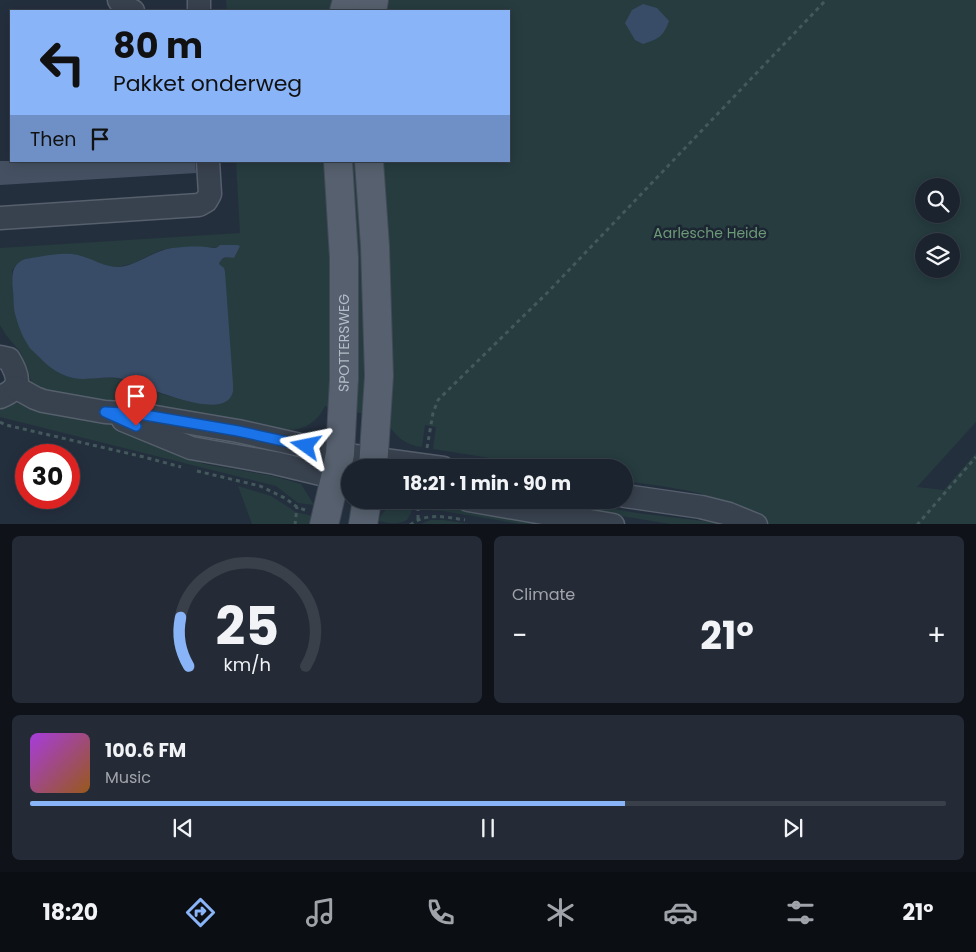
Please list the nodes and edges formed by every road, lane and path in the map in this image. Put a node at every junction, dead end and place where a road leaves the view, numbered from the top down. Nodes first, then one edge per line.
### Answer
1 (119, 0) edge
2 (826, 0) edge
3 (131, 10) edge
4 (208, 162) edge
5 (338, 162) edge
6 (369, 162) edge
7 (0, 218) edge
8 (0, 357) edge
9 (8, 392) edge
10 (0, 422) edge
11 (976, 457) edge
12 (342, 459) edge
13 (373, 459) edge
14 (432, 459) edge
15 (182, 467) dead end
16 (192, 469) dead end
17 (341, 471) edge
18 (341, 474) edge
19 (633, 497) edge
20 (298, 507) junction
21 (366, 509) edge
22 (418, 509) edge
23 (471, 511) edge
24 (418, 519) junction
25 (325, 520) edge
26 (295, 524) edge
27 (363, 524) edge
28 (410, 524) edge
29 (613, 524) edge
30 (756, 524) edge
31 (917, 524) edge

1 - 3 street
2 - 14 path
4 - 7 street
5 - 12 main road, SPOTTERSWEG
6 - 13 main road
8 - 9 street
9 - 17 street
10 - 15 path
11 - 31 path
16 - 20 path
18 - 25 main road, SPOTTERSWEG
19 - 30 street
20 - 25 path
20 - 26 path
21 - 27 main road
22 - 24 path
23 - 24 path
23 - 29 street
24 - 28 path

